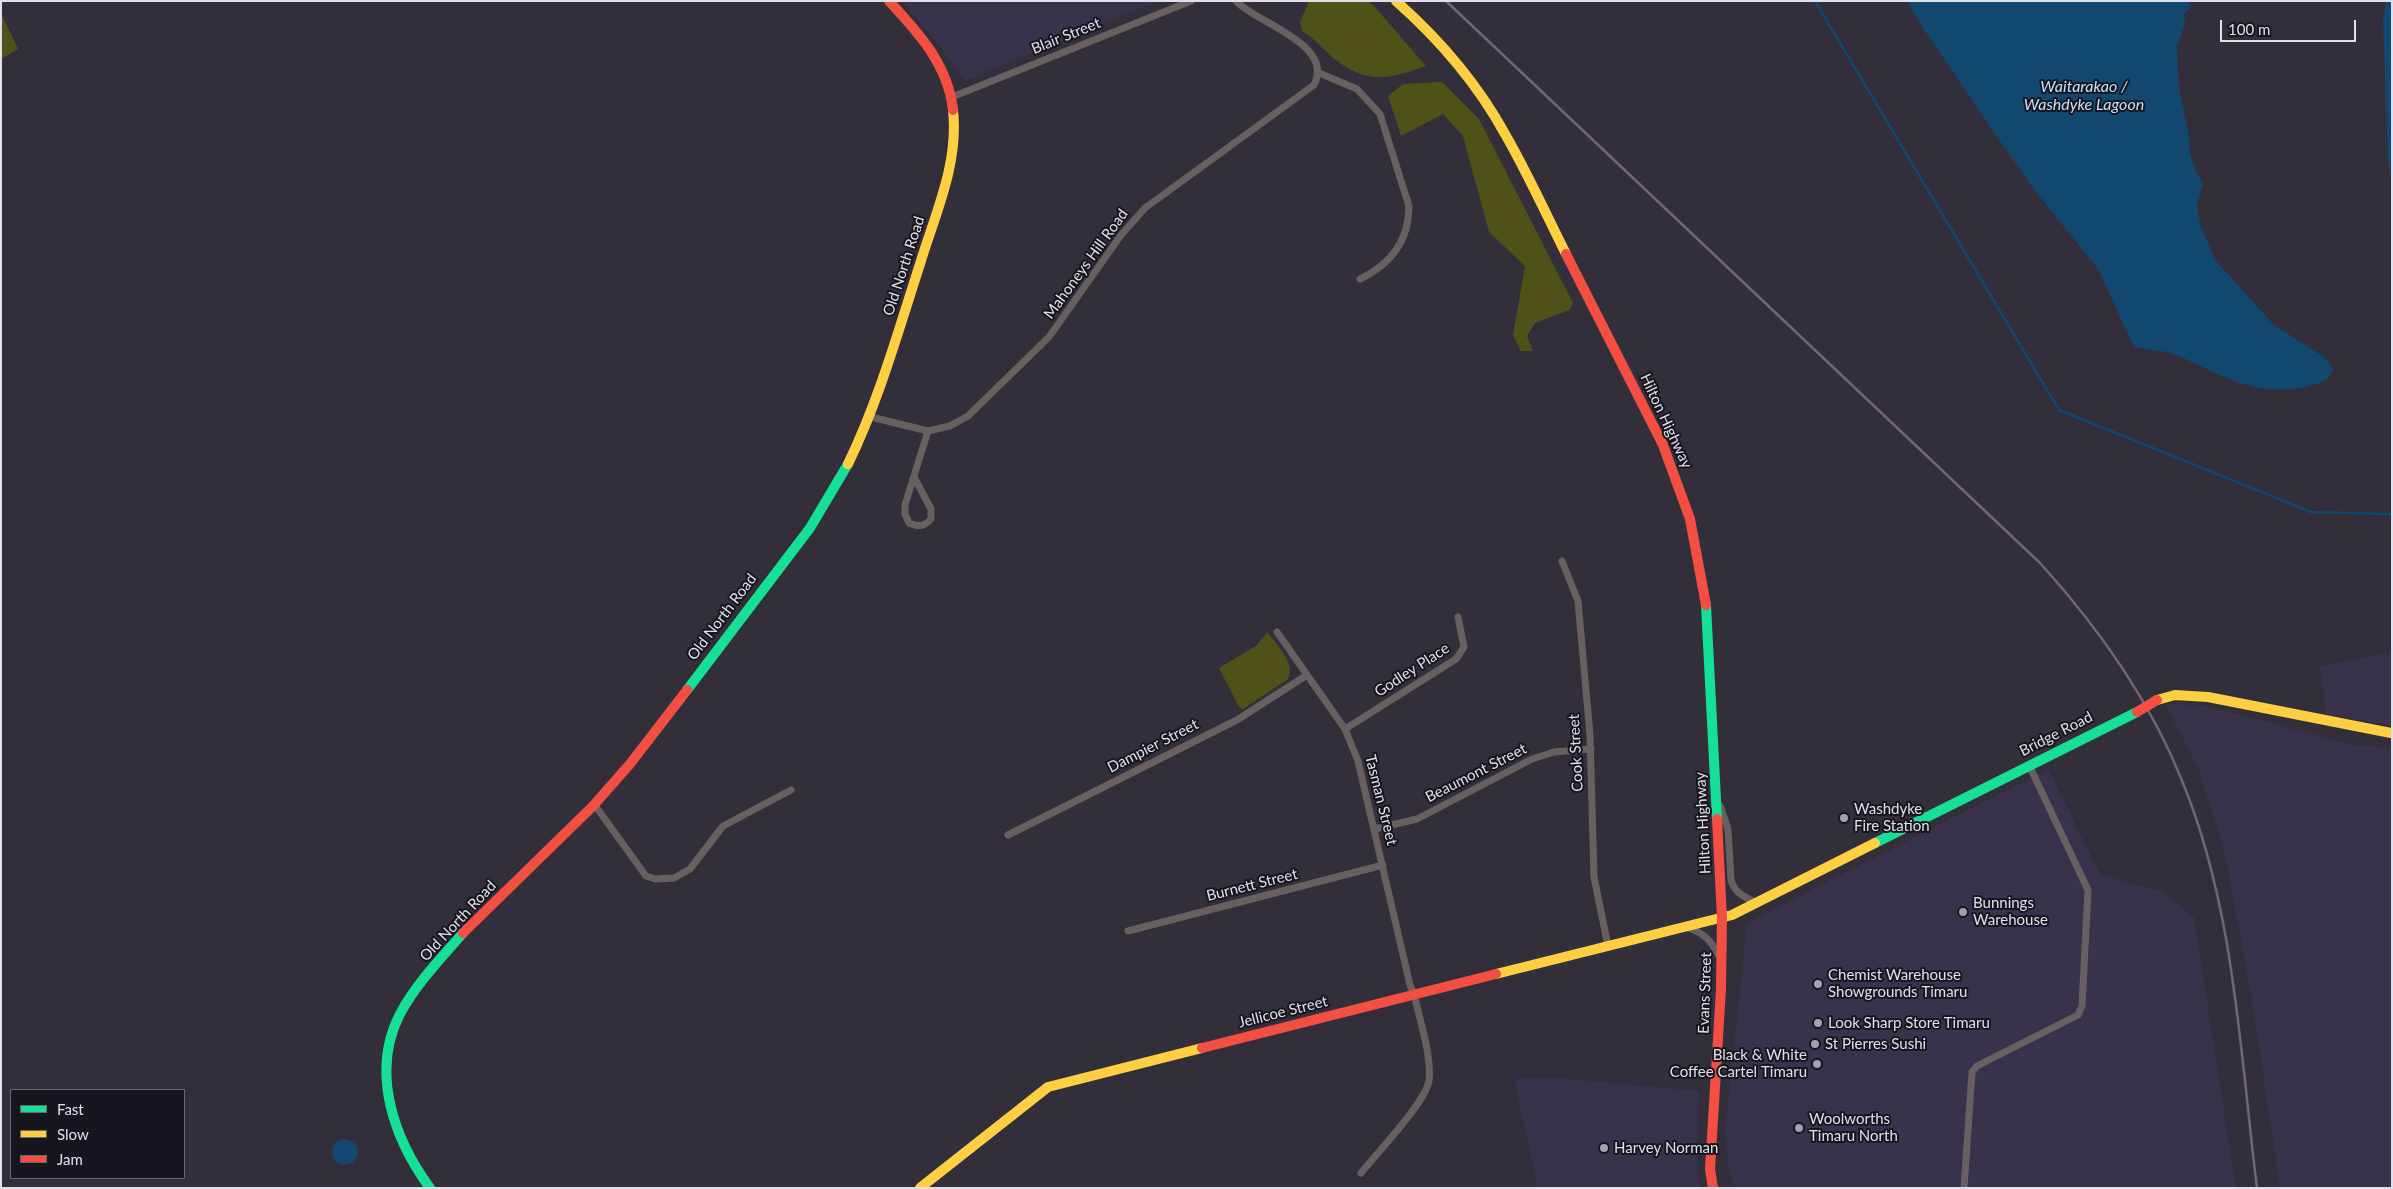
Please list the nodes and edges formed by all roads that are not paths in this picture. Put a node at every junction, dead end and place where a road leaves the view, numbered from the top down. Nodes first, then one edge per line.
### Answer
1 (889, 1) edge
2 (1191, 1) edge
3 (1236, 1) edge
4 (1396, 1) edge
5 (1319, 73) junction
6 (952, 97) junction
7 (1360, 279) dead end
8 (870, 417) junction
9 (928, 430) junction
10 (914, 477) junction
11 (1562, 561) dead end
12 (1458, 618) dead end
13 (1276, 632) dead end
14 (1307, 675) junction
15 (1345, 729) junction
16 (2391, 733) edge
17 (1591, 749) junction
18 (2029, 765) junction
19 (791, 790) dead end
20 (1717, 797) junction
21 (594, 804) junction
22 (1375, 829) junction
23 (1008, 835) dead end
24 (1383, 865) junction
25 (1757, 903) junction
26 (1722, 918) junction
27 (1685, 927) junction
28 (1128, 930) dead end
29 (1608, 946) junction
30 (1722, 961) junction
31 (1414, 994) junction
32 (1361, 1173) dead end
33 (430, 1188) edge
34 (920, 1188) edge
35 (1712, 1188) edge
36 (1964, 1188) edge

1 - 6 main road, Old North Road
2 - 6 street, Blair Street
3 - 5 street
4 - 20 main road, Hilton Highway
5 - 7 street
5 - 9 street, Mahoneys Hill Road
6 - 8 main road, Old North Road
8 - 9 street, Mahoneys Hill Road
8 - 21 main road, Old North Road
9 - 10 street
10 - 10 street
11 - 17 street, Cook Street
12 - 15 street, Godley Place
13 - 14 street, Tasman Street
14 - 15 street, Tasman Street
14 - 23 street, Dampier Street
15 - 22 street, Tasman Street
16 - 18 main road, Bridge Road, bridge
17 - 22 street, Beaumont Street
17 - 29 street, Cook Street
18 - 25 main road, Bridge Road
18 - 36 street
19 - 21 street
20 - 25 street
20 - 26 main road, Hilton Highway
21 - 33 main road, Old North Road
22 - 24 street, Tasman Street
24 - 28 street, Burnett Street
24 - 31 street, Tasman Street
25 - 26 main road, Bridge Road
26 - 27 main road, Jellicoe Street
26 - 30 main road, Evans Street
27 - 29 main road, Jellicoe Street
27 - 30 street
29 - 31 main road, Jellicoe Street
30 - 35 main road, Evans Street
31 - 32 street, Tasman Street
31 - 34 main road, Jellicoe Street

